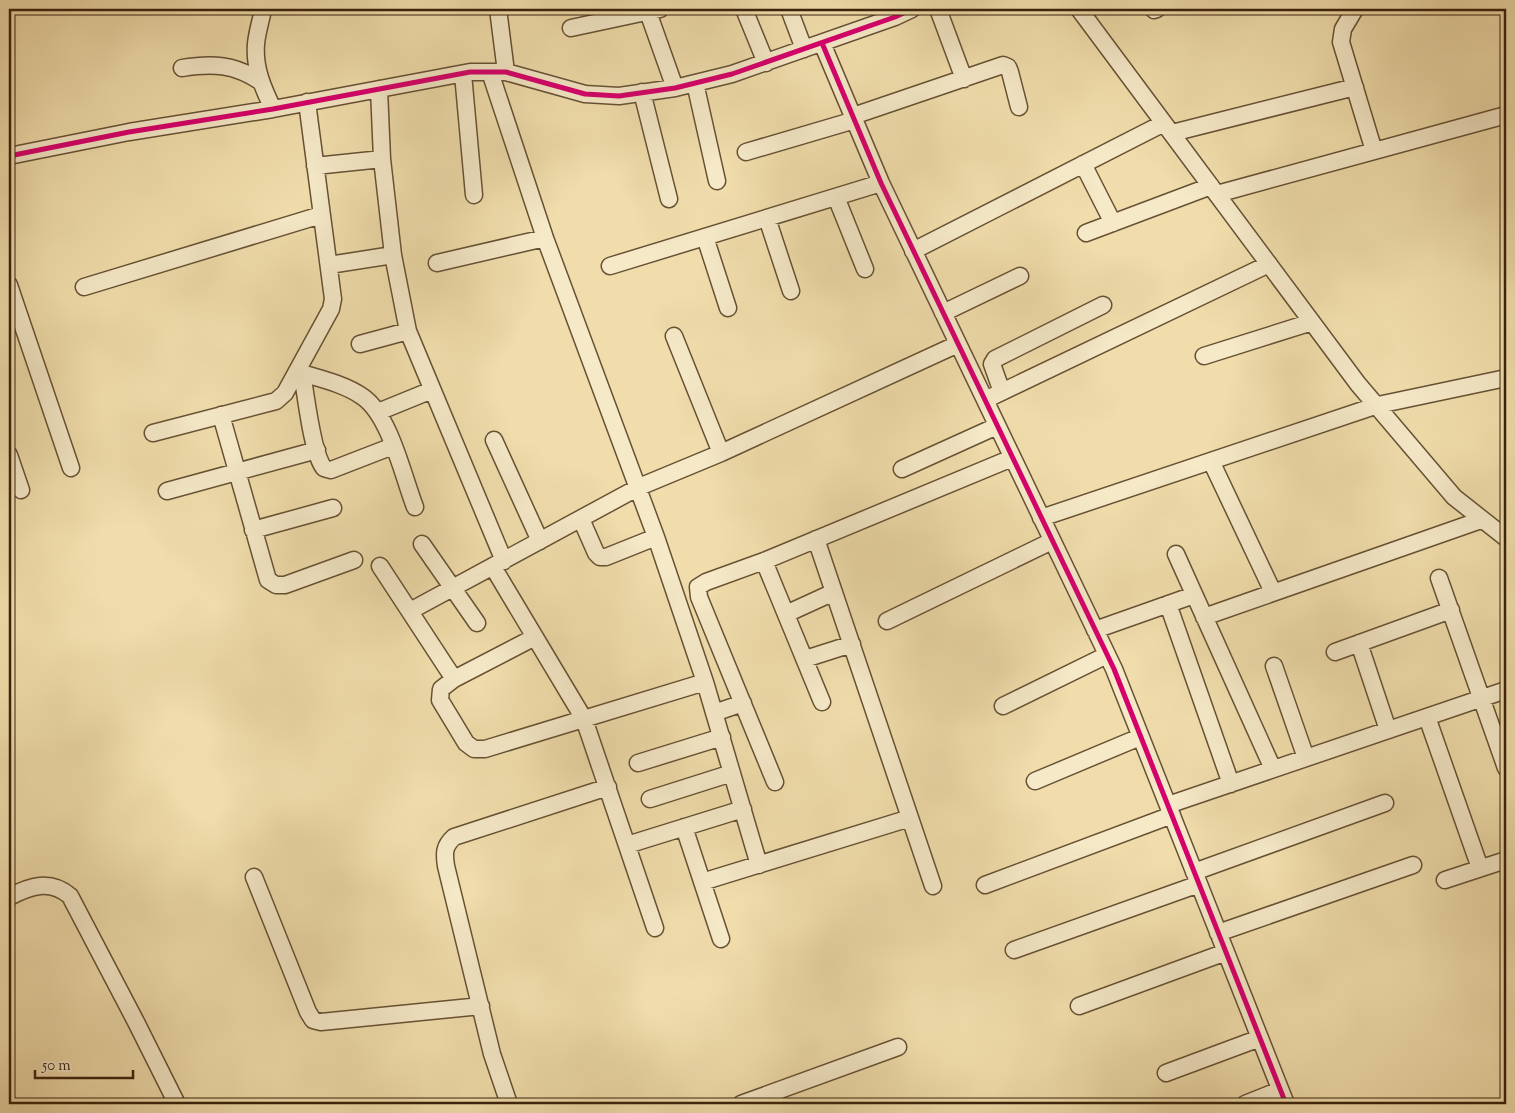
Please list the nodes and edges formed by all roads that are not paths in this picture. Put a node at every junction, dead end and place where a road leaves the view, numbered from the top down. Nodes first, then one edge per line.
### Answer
1 (263, 9) edge
2 (498, 9) edge
3 (744, 9) edge
4 (789, 9) edge
5 (912, 9) edge
6 (938, 9) edge
7 (1079, 9) edge
8 (1355, 9) edge
9 (654, 10) edge
10 (572, 28) dead end
11 (822, 43) junction
12 (804, 49) junction
13 (766, 63) junction
14 (182, 68) dead end
15 (490, 72) junction
16 (506, 72) junction
17 (463, 74) junction
18 (964, 78) junction
19 (261, 82) junction
20 (695, 83) junction
21 (1355, 87) junction
22 (675, 88) junction
23 (380, 89) junction
24 (642, 92) junction
25 (307, 102) junction
26 (1019, 107) dead end
27 (273, 109) junction
28 (1506, 115) edge
29 (854, 118) junction
30 (1168, 128) junction
31 (1374, 151) junction
32 (746, 152) dead end
33 (9, 156) edge
34 (382, 159) junction
35 (1083, 164) junction
36 (315, 166) junction
37 (717, 181) dead end
38 (881, 183) junction
39 (1214, 190) junction
40 (474, 195) dead end
41 (836, 197) junction
42 (668, 199) dead end
43 (321, 215) junction
44 (767, 218) junction
45 (1113, 222) junction
46 (1086, 233) dead end
47 (704, 237) junction
48 (545, 238) junction
49 (914, 251) junction
50 (393, 254) junction
51 (437, 263) dead end
52 (1269, 264) junction
53 (329, 265) junction
54 (610, 266) dead end
55 (865, 269) dead end
56 (1020, 276) dead end
57 (9, 285) edge
58 (84, 286) dead end
59 (791, 291) dead end
60 (1103, 305) dead end
61 (728, 308) dead end
62 (943, 313) junction
63 (1312, 322) junction
64 (15, 324) edge
65 (408, 331) junction
66 (674, 336) dead end
67 (360, 344) dead end
68 (958, 344) junction
69 (1204, 356) dead end
70 (300, 373) junction
71 (1506, 378) edge
72 (432, 390) junction
73 (1002, 392) junction
74 (985, 400) junction
75 (1378, 405) junction
76 (378, 412) junction
77 (221, 415) junction
78 (997, 426) junction
79 (153, 433) dead end
80 (494, 440) dead end
81 (393, 446) junction
82 (317, 450) junction
83 (721, 453) junction
84 (9, 455) edge
85 (1012, 458) junction
86 (1211, 461) junction
87 (71, 468) dead end
88 (902, 470) dead end
89 (236, 472) junction
90 (639, 487) junction
91 (21, 490) dead end
92 (167, 490) dead end
93 (415, 507) dead end
94 (333, 508) dead end
95 (1041, 518) junction
96 (581, 519) junction
97 (1481, 520) junction
98 (253, 530) junction
99 (656, 537) junction
100 (1506, 538) edge
101 (816, 539) junction
102 (540, 541) junction
103 (1052, 541) junction
104 (422, 544) dead end
105 (1176, 554) dead end
106 (354, 560) dead end
107 (764, 560) junction
108 (498, 564) junction
109 (380, 566) dead end
110 (1439, 578) dead end
111 (453, 588) junction
112 (834, 592) junction
113 (1273, 592) junction
114 (1194, 595) junction
115 (1168, 604) junction
116 (1451, 610) junction
117 (410, 611) junction
118 (786, 614) junction
119 (1204, 617) junction
120 (887, 621) dead end
121 (477, 623) dead end
122 (1095, 630) junction
123 (535, 637) junction
124 (1359, 643) junction
125 (852, 644) junction
126 (1334, 652) dead end
127 (1107, 655) junction
128 (805, 659) junction
129 (1274, 666) dead end
130 (454, 679) junction
131 (705, 682) junction
132 (1506, 690) edge
133 (1482, 699) junction
134 (822, 702) dead end
135 (743, 703) junction
136 (1002, 706) dead end
137 (714, 713) junction
138 (1427, 717) junction
139 (584, 719) junction
140 (1388, 730) junction
141 (722, 737) junction
142 (1140, 737) junction
143 (1306, 758) junction
144 (638, 763) dead end
145 (1506, 768) edge
146 (1273, 770) junction
147 (732, 773) junction
148 (1034, 781) dead end
149 (775, 782) dead end
150 (1231, 784) junction
151 (608, 787) junction
152 (650, 799) dead end
153 (1385, 803) dead end
154 (743, 809) junction
155 (1170, 810) junction
156 (910, 818) junction
157 (684, 827) junction
158 (627, 845) junction
159 (1506, 860) edge
160 (759, 864) junction
161 (1413, 865) dead end
162 (1480, 868) junction
163 (254, 877) dead end
164 (1196, 878) junction
165 (1445, 880) dead end
166 (702, 882) junction
167 (985, 885) dead end
168 (933, 886) dead end
169 (9, 897) edge
170 (656, 928) dead end
171 (1218, 933) junction
172 (721, 939) dead end
173 (1014, 950) dead end
174 (1226, 952) junction
175 (480, 1006) junction
176 (1079, 1006) dead end
177 (1260, 1038) junction
178 (898, 1047) dead end
179 (1166, 1073) dead end
180 (1283, 1097) edge
181 (177, 1104) edge
182 (509, 1104) edge
183 (743, 1104) edge
184 (1245, 1104) edge

1 - 19 street
2 - 16 street
3 - 13 street
4 - 12 street
5 - 11 street
6 - 18 street
7 - 30 street
8 - 21 street
9 - 10 street
9 - 22 street
11 - 12 street
11 - 29 street
12 - 13 street
13 - 20 street
14 - 19 street
15 - 16 street
15 - 17 street
15 - 48 street
16 - 24 street
17 - 23 street
17 - 40 street
18 - 26 street
18 - 29 street
19 - 27 street
20 - 22 street
20 - 37 street
21 - 30 street
21 - 31 street
22 - 24 street
23 - 25 street
23 - 34 street
24 - 42 street
25 - 27 street
25 - 36 street
27 - 33 street
28 - 31 street
29 - 32 street
29 - 38 street
30 - 35 street
30 - 39 street
31 - 39 street
34 - 36 street
34 - 50 street
35 - 45 street
35 - 49 street
36 - 43 street
38 - 41 street
38 - 49 street
39 - 45 street
39 - 52 street
41 - 44 street
41 - 55 street
43 - 53 street
43 - 58 street
44 - 47 street
44 - 59 street
45 - 46 street
47 - 54 street
47 - 61 street
48 - 51 street
48 - 90 street
49 - 62 street
50 - 53 street
50 - 65 street
52 - 63 street
52 - 73 street
53 - 70 street
56 - 62 street
57 - 64 street
60 - 73 street
62 - 68 street
63 - 69 street
63 - 75 street
64 - 87 street
65 - 67 street
65 - 72 street
66 - 83 street
68 - 74 street
68 - 83 street
70 - 76 street
70 - 77 street
70 - 82 street
71 - 75 street
72 - 76 street
72 - 108 street
73 - 74 street
74 - 78 street
75 - 86 street
75 - 97 street
76 - 81 street
77 - 79 street
77 - 89 street
78 - 85 street
78 - 88 street
80 - 102 street
81 - 82 street
81 - 93 street
82 - 89 street
83 - 90 street
84 - 91 street
85 - 95 street
85 - 101 street
86 - 95 street
86 - 113 street
89 - 92 street
89 - 98 street
90 - 96 street
90 - 99 street
94 - 98 street
95 - 103 street
96 - 99 street
96 - 102 street
97 - 100 street
97 - 113 street
98 - 106 street
99 - 131 street
101 - 107 street
101 - 112 street
102 - 108 street
103 - 120 street
103 - 122 street
104 - 111 street
105 - 114 street
107 - 118 street
107 - 135 street
108 - 111 street
108 - 123 street
109 - 117 street
110 - 116 street
111 - 117 street
111 - 121 street
112 - 118 street
112 - 125 street
113 - 119 street
114 - 115 street
114 - 119 street
115 - 122 street
115 - 150 street
116 - 124 street
116 - 133 street
117 - 130 street
118 - 128 street
119 - 146 street
122 - 127 street
123 - 130 street
123 - 139 street
124 - 126 street
124 - 140 street
125 - 128 street
125 - 156 street
127 - 136 street
127 - 142 street
128 - 134 street
129 - 143 street
130 - 139 street
131 - 137 street
131 - 139 street
132 - 133 street
133 - 138 street
133 - 145 street
135 - 137 street
135 - 149 street
137 - 141 street
138 - 140 street
138 - 162 street
139 - 151 street
140 - 143 street
141 - 144 street
141 - 147 street
142 - 148 street
142 - 155 street
143 - 146 street
146 - 150 street
147 - 152 street
147 - 154 street
150 - 155 street
151 - 158 street
151 - 175 street
153 - 164 street
154 - 157 street
154 - 160 street
155 - 164 street
155 - 167 street
156 - 160 street
156 - 168 street
157 - 158 street
157 - 166 street
158 - 170 street
159 - 162 street
160 - 166 street
161 - 171 street
162 - 165 street
163 - 175 street
164 - 171 street
164 - 173 street
166 - 172 street
169 - 181 street
171 - 174 street
174 - 176 street
174 - 177 street
175 - 182 street
177 - 179 street
177 - 180 street
178 - 183 street
180 - 184 street

